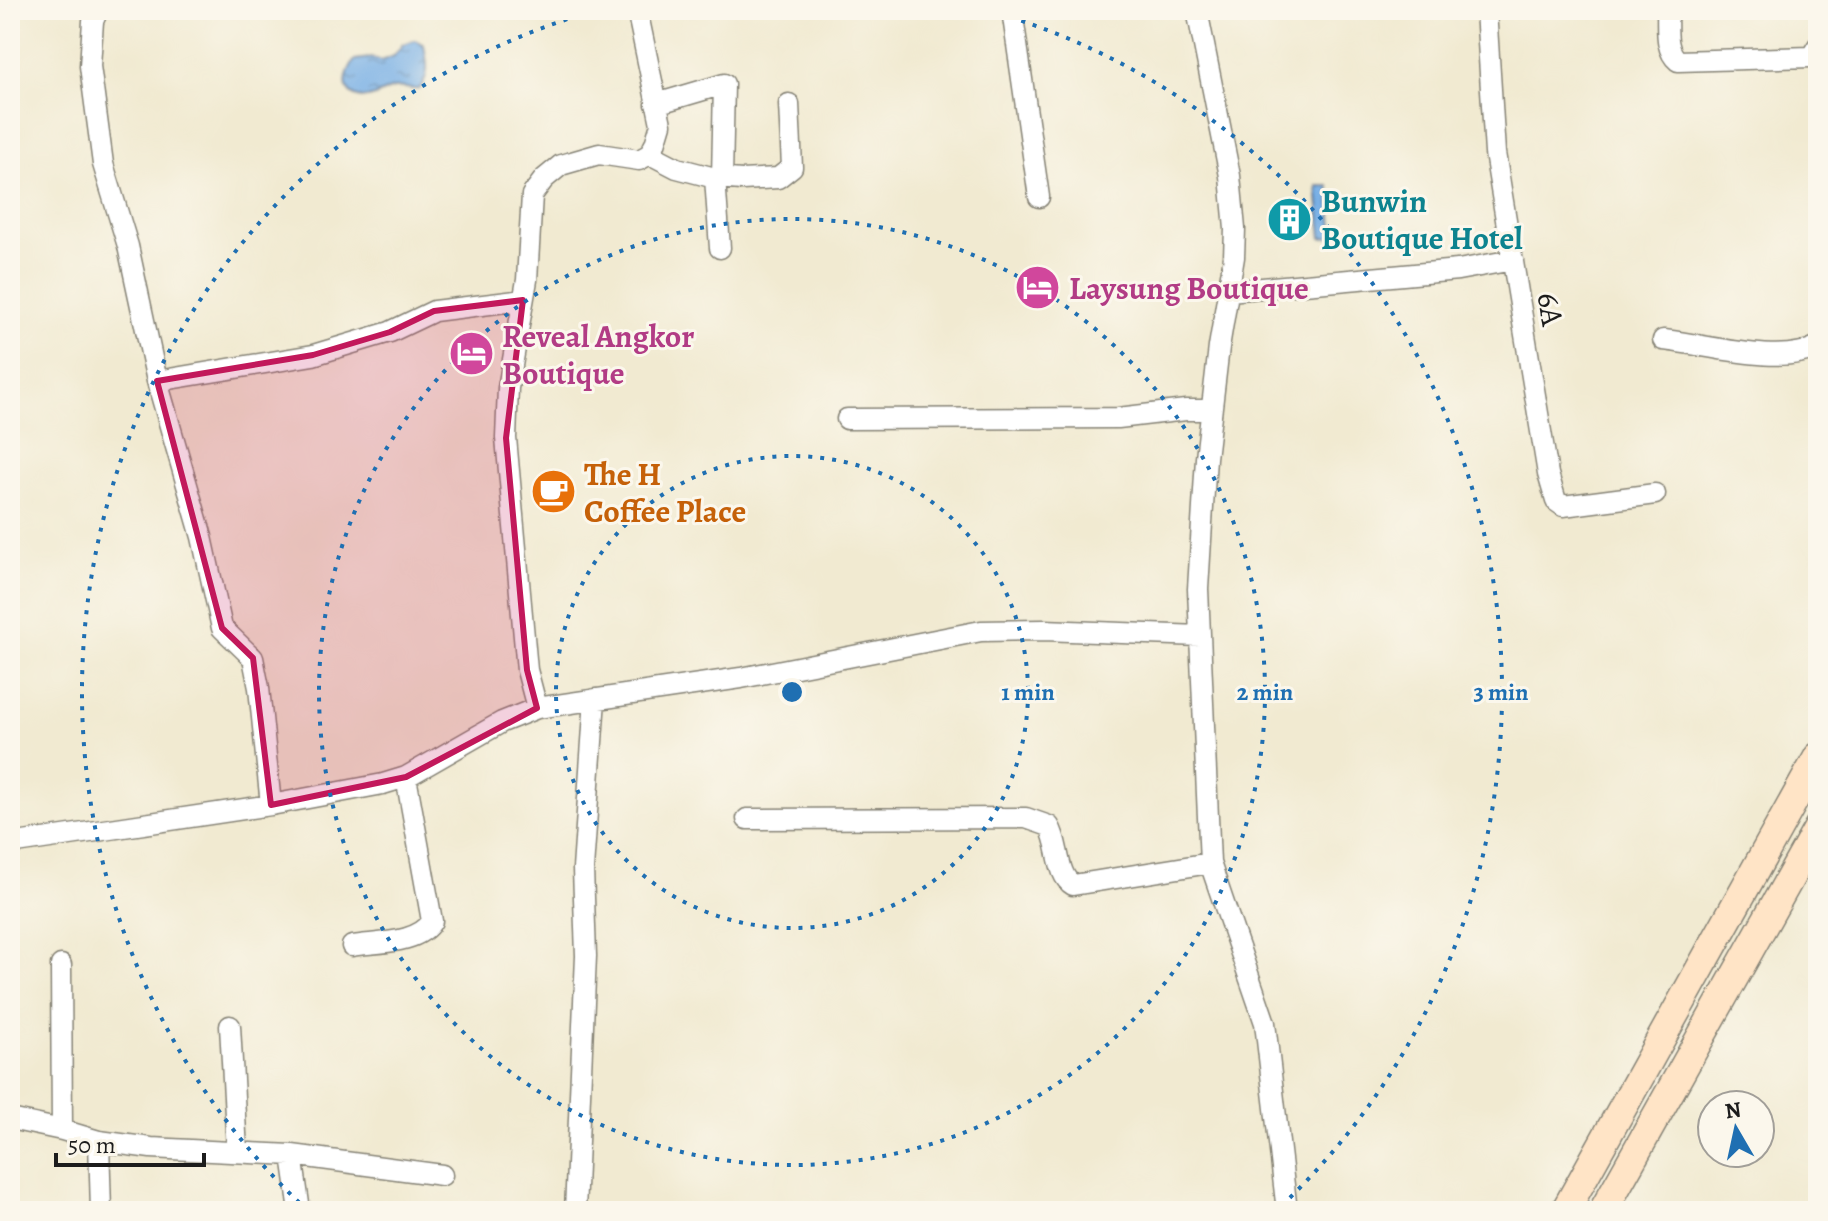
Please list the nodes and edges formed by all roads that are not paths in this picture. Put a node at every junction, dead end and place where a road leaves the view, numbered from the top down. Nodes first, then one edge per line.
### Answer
1 (98, 10) edge
2 (637, 10) edge
3 (1012, 10) edge
4 (1197, 10) edge
5 (1486, 10) edge
6 (1667, 10) edge
7 (1818, 46) edge
8 (656, 104) junction
9 (789, 104) dead end
10 (650, 154) junction
11 (718, 178) junction
12 (1039, 197) dead end
13 (720, 248) dead end
14 (1513, 260) junction
15 (1229, 291) junction
16 (523, 300) junction
17 (1663, 340) dead end
18 (1818, 346) edge
19 (157, 381) junction
20 (1211, 410) junction
21 (847, 419) dead end
22 (1655, 494) dead end
23 (1200, 636) junction
24 (595, 699) junction
25 (537, 708) junction
26 (1818, 757) edge
27 (406, 777) junction
28 (271, 805) junction
29 (747, 819) dead end
30 (1818, 828) edge
31 (10, 844) edge
32 (1210, 863) junction
33 (352, 946) dead end
34 (61, 965) dead end
35 (230, 1026) dead end
36 (10, 1119) edge
37 (62, 1130) junction
38 (99, 1141) junction
39 (237, 1151) junction
40 (292, 1155) junction
41 (442, 1175) dead end
42 (101, 1211) edge
43 (300, 1211) edge
44 (575, 1211) edge
45 (1287, 1211) edge
46 (1565, 1211) edge
47 (1603, 1211) edge

1 - 19 street
2 - 8 street
3 - 12 street
4 - 15 street
5 - 14 street, 6A
6 - 7 street
8 - 10 street
8 - 11 street
9 - 11 street
10 - 11 street
10 - 16 street
11 - 13 street
14 - 15 street
14 - 22 street, 6A
15 - 20 street
16 - 19 street
16 - 25 street
17 - 18 street
19 - 28 street
20 - 21 street
20 - 23 street
23 - 24 street
23 - 32 street
24 - 25 street
24 - 44 street
25 - 27 street
26 - 46 main road
27 - 28 street
27 - 33 street
28 - 31 street
29 - 32 street
30 - 47 main road
32 - 45 street
34 - 37 street
35 - 39 street
36 - 37 street
37 - 38 street
38 - 39 street
38 - 42 street
39 - 40 street
40 - 41 street
40 - 43 street

